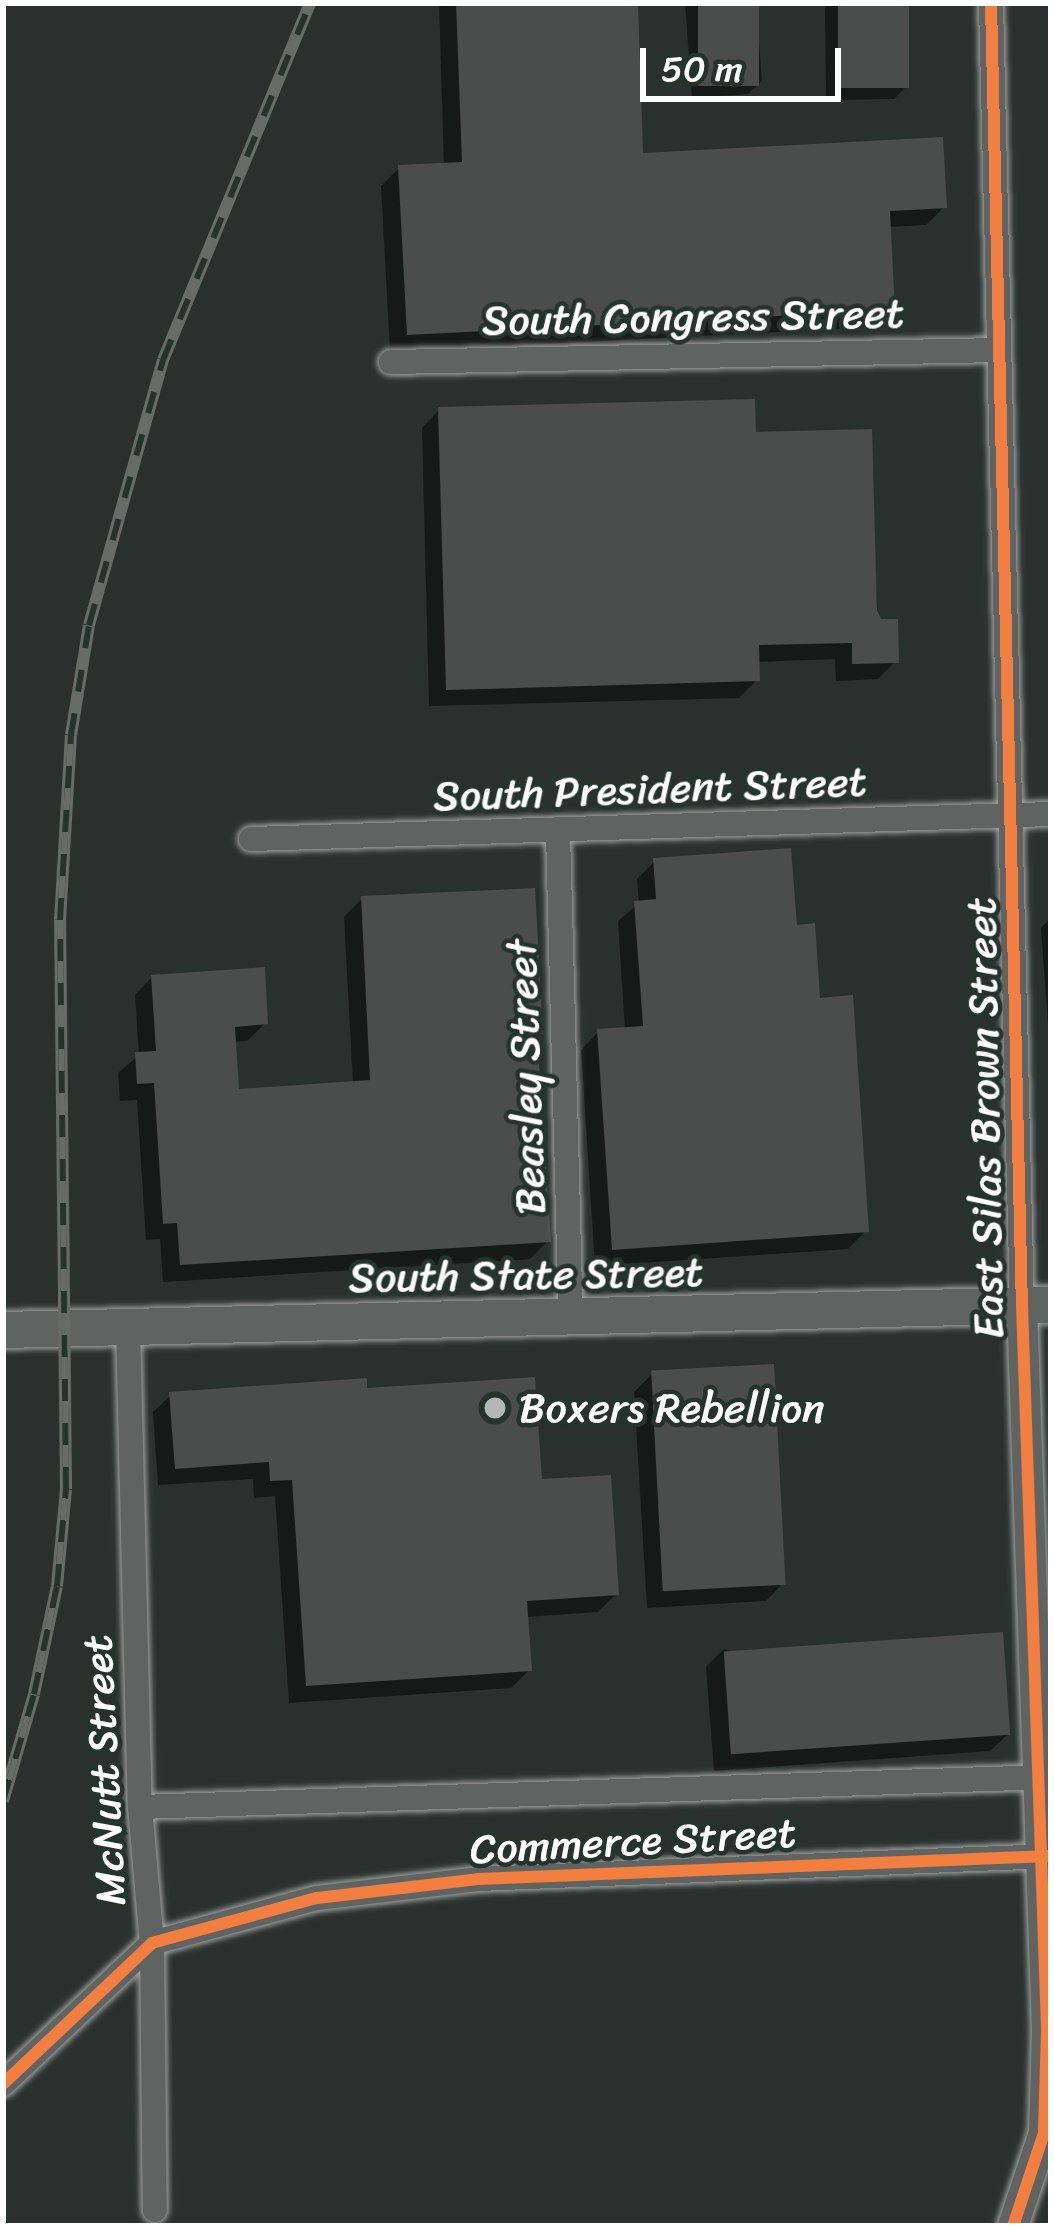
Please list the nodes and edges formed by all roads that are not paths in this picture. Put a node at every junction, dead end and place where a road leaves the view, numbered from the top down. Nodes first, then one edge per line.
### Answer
1 (991, 3) edge
2 (997, 350) junction
3 (392, 362) dead end
4 (1051, 814) edge
5 (1012, 816) junction
6 (558, 832) junction
7 (251, 838) dead end
8 (1036, 1305) edge
9 (572, 1321) junction
10 (128, 1326) junction
11 (3, 1330) edge
12 (1046, 1777) edge
13 (140, 1807) junction
14 (1047, 1856) edge
15 (152, 1943) junction
16 (3, 2084) edge
17 (1044, 2133) junction
18 (1051, 2168) edge
19 (155, 2210) dead end
20 (1013, 2226) edge

1 - 2 street, East Silas Brown Street
2 - 3 street, South Congress Street
2 - 5 street, East Silas Brown Street
4 - 5 street, South President Street
5 - 6 street, South President Street
5 - 8 street, East Silas Brown Street
6 - 7 street, South President Street
6 - 9 street, Beasley Street
8 - 9 main road, South State Street
8 - 12 street, East Silas Brown Street
9 - 10 main road, South State Street
10 - 11 main road, South State Street
10 - 13 street, McNutt Street
12 - 13 street, Commerce Street
12 - 14 street, East Silas Brown Street
13 - 15 street, McNutt Street
14 - 15 street, Commerce Street
14 - 17 street, East Silas Brown Street
15 - 16 street
15 - 19 street, McNutt Street
17 - 18 street
17 - 20 street, East Silas Brown Street

